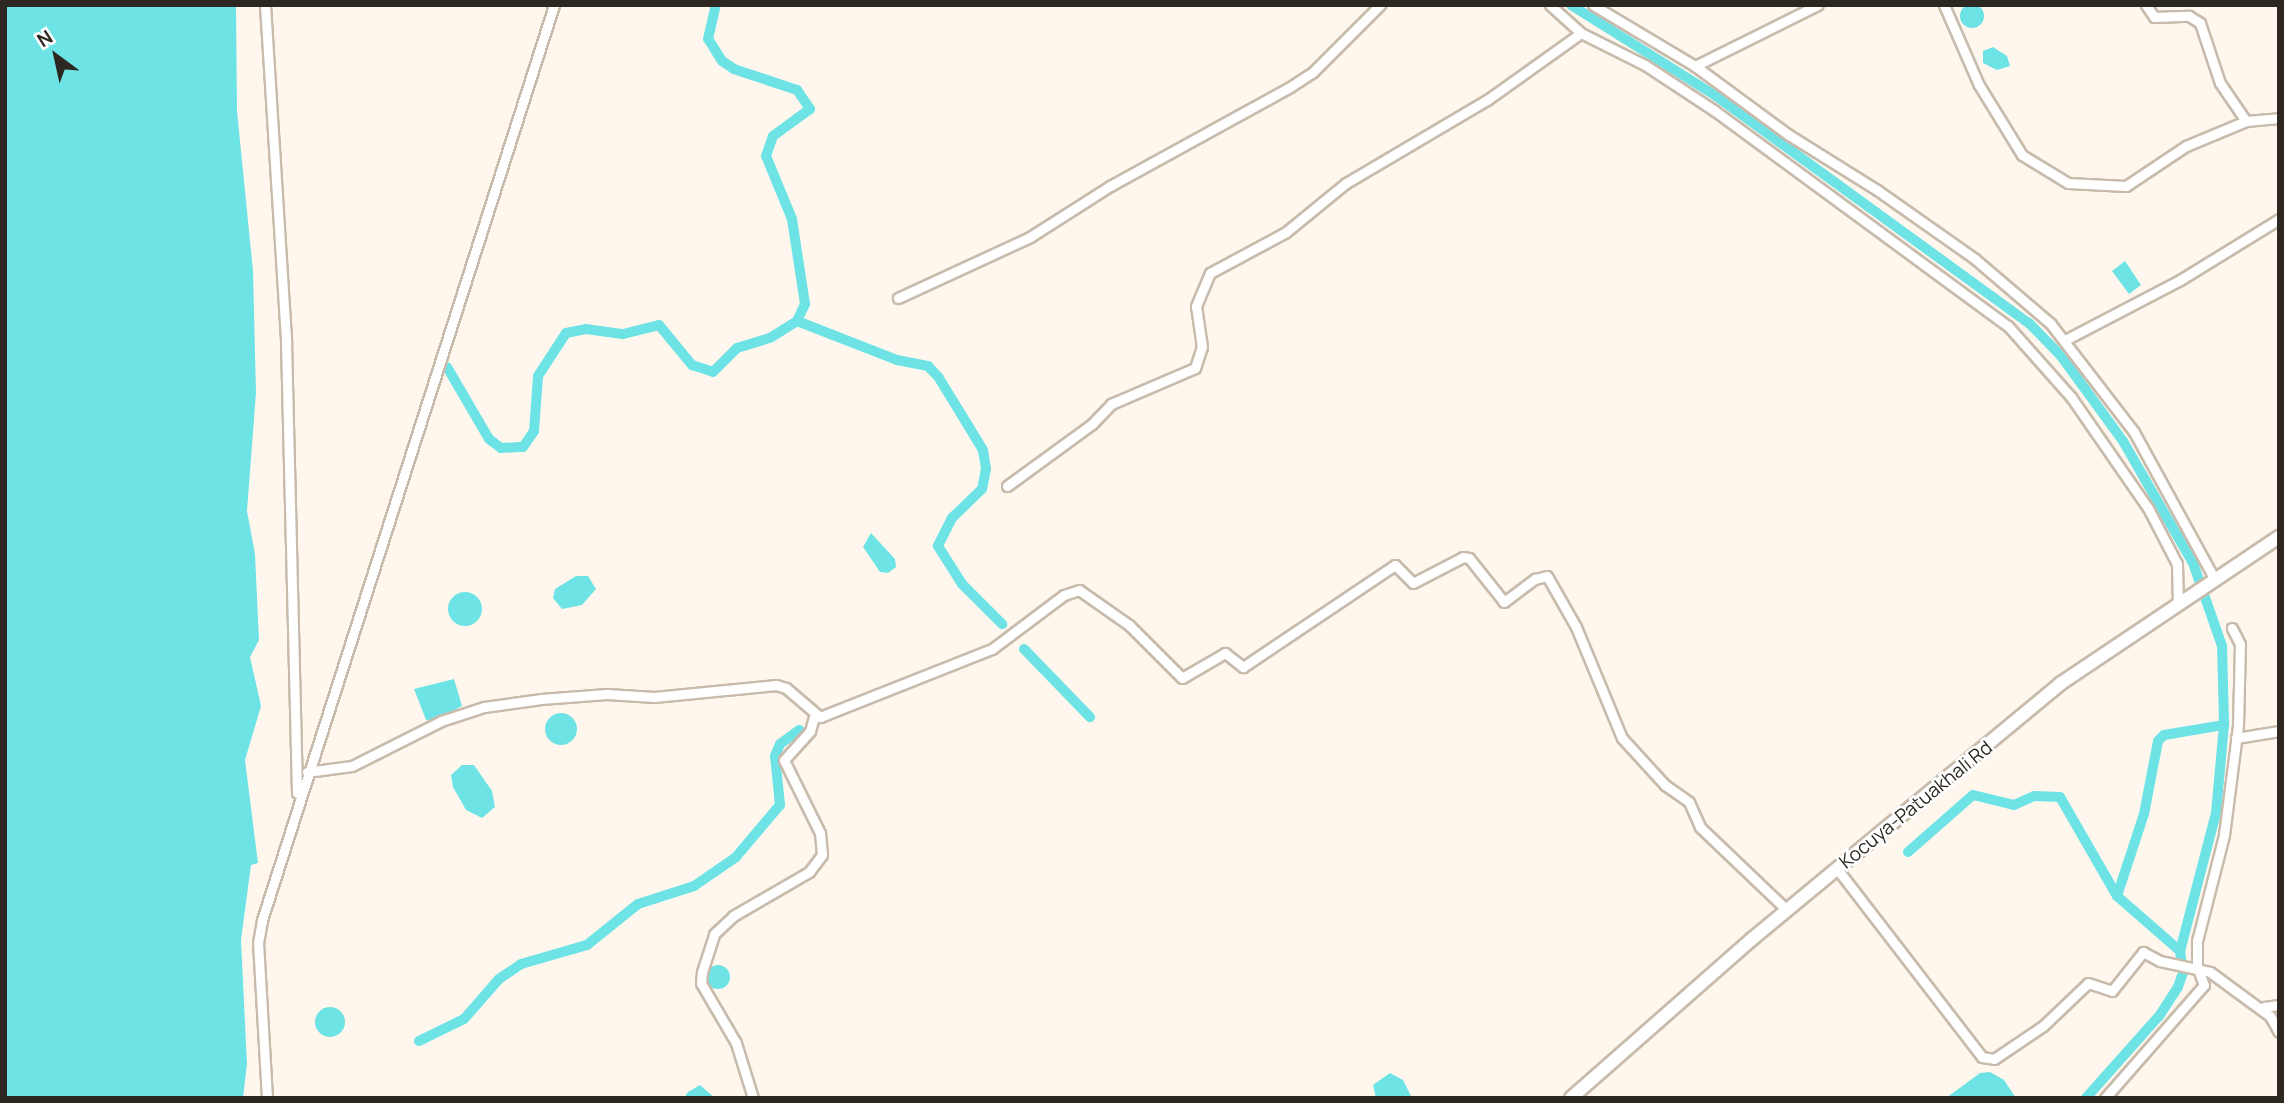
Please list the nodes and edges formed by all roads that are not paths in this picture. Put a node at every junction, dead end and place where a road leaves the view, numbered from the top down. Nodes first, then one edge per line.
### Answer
1 (265, 5) edge
2 (554, 5) edge
3 (1380, 5) edge
4 (1550, 5) edge
5 (1592, 5) edge
6 (1818, 5) edge
7 (1944, 5) edge
8 (2146, 5) edge
9 (1581, 33) junction
10 (1695, 66) junction
11 (2278, 117) edge
12 (2246, 121) junction
13 (2279, 219) edge
14 (898, 298) dead end
15 (2067, 339) junction
16 (1007, 486) dead end
17 (2279, 537) edge
18 (2212, 582) junction
19 (2182, 602) junction
20 (2232, 628) dead end
21 (814, 717) junction
22 (2279, 731) edge
23 (2236, 738) junction
24 (307, 772) junction
25 (297, 803) junction
26 (1838, 870) junction
27 (1787, 910) junction
28 (2192, 965) junction
29 (2279, 1004) edge
30 (2264, 1007) dead end
31 (2279, 1032) edge
32 (267, 1098) edge
33 (752, 1098) edge
34 (1571, 1098) edge
35 (2105, 1098) edge

1 - 25 street
2 - 24 street
3 - 14 street
4 - 9 street
5 - 10 street
6 - 10 street
7 - 12 street
8 - 12 street
9 - 16 street
9 - 19 street
10 - 15 street
11 - 12 street
13 - 15 street
15 - 18 street
17 - 18 main road, Kocuya-Patuakhali Rd
18 - 19 main road, Kocuya-Patuakhali Rd
19 - 26 main road, Kocuya-Patuakhali Rd
20 - 23 street
21 - 24 street
21 - 27 street
21 - 33 street
22 - 23 street
23 - 28 street
24 - 25 street
25 - 32 street
26 - 27 main road, Kocuya-Patuakhali Rd
26 - 28 street
27 - 34 main road, Kocuya-Patuakhali Rd
28 - 31 street
28 - 35 street
29 - 30 street

